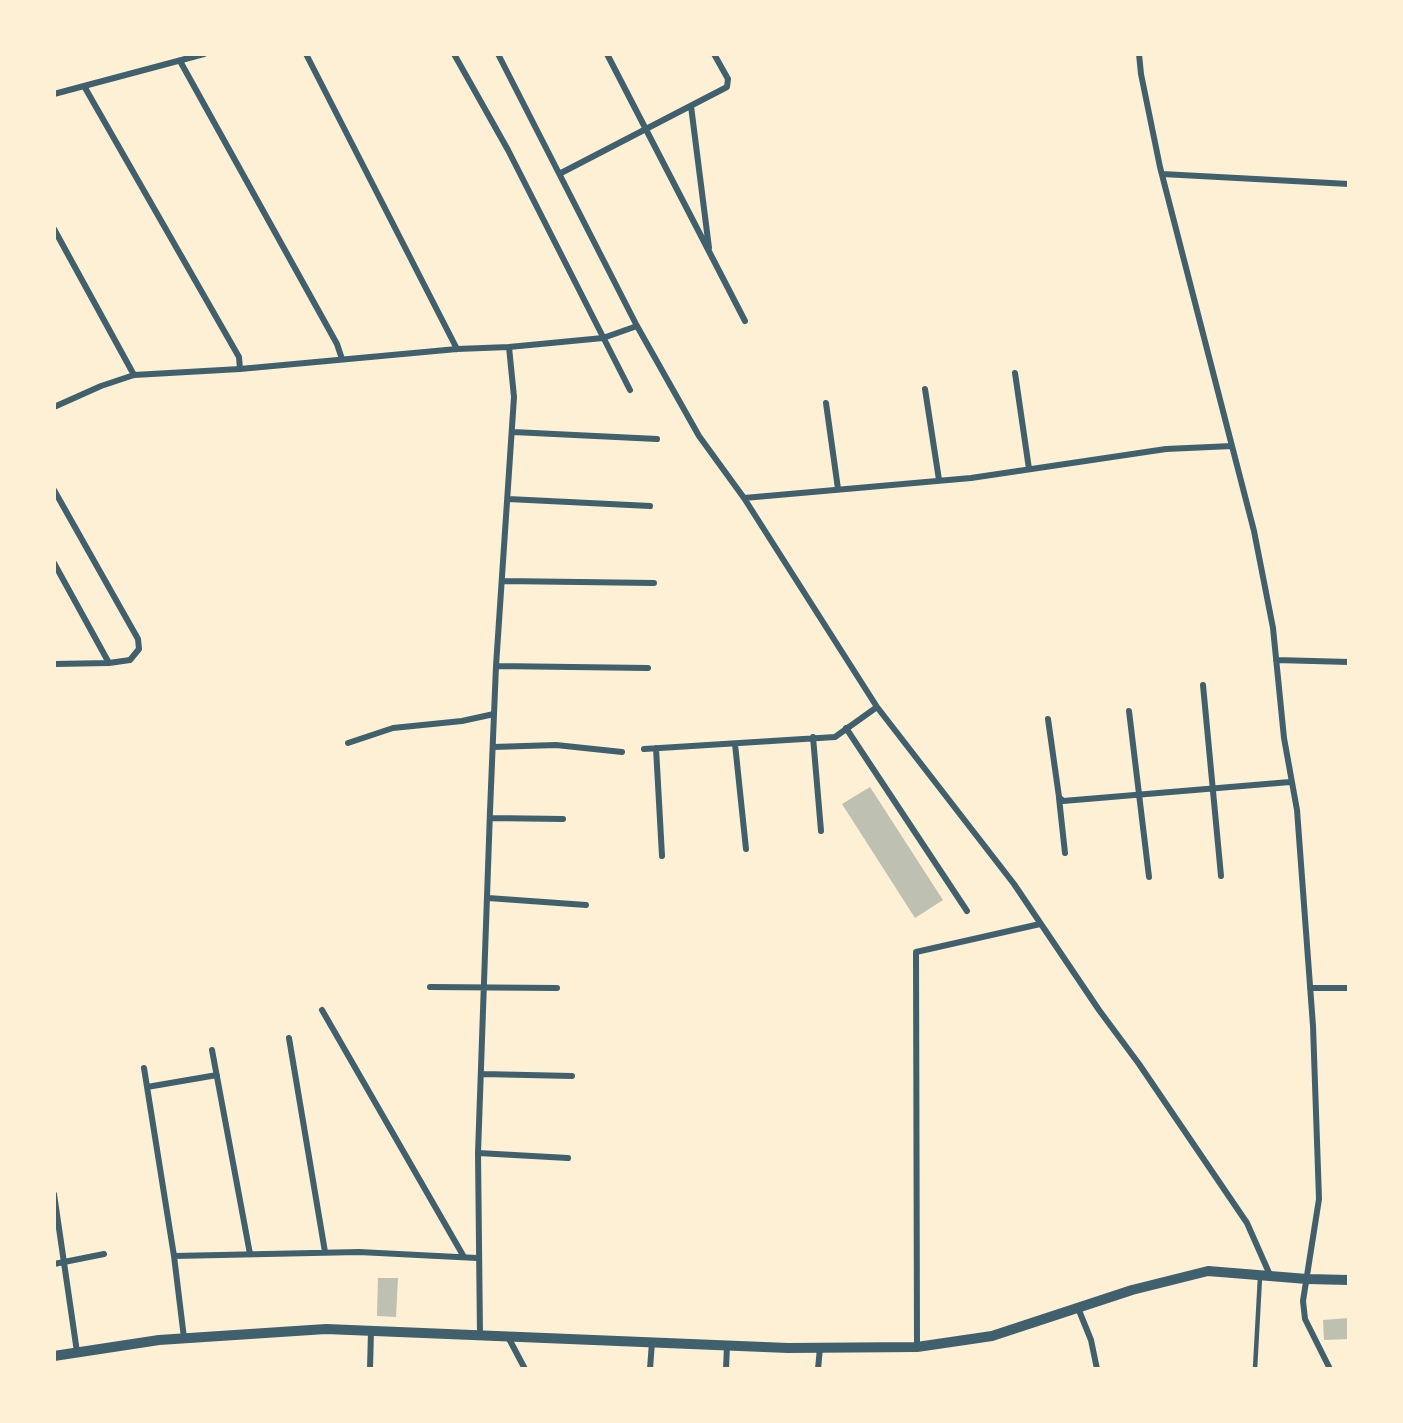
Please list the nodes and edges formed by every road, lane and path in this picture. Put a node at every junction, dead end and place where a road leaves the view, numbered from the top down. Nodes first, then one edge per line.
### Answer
1 (204, 54) edge
2 (306, 54) edge
3 (454, 54) edge
4 (498, 54) edge
5 (607, 54) edge
6 (714, 54) edge
7 (1139, 54) edge
8 (180, 61) junction
9 (84, 86) junction
10 (54, 94) edge
11 (691, 106) junction
12 (646, 129) junction
13 (561, 173) junction
14 (1162, 174) junction
15 (1349, 184) edge
16 (54, 229) edge
17 (710, 252) junction
18 (746, 321) dead end
19 (637, 326) junction
20 (603, 338) junction
21 (509, 347) junction
22 (457, 349) junction
23 (342, 359) junction
24 (240, 369) junction
25 (1015, 373) dead end
26 (134, 375) junction
27 (925, 389) dead end
28 (630, 390) dead end
29 (826, 403) dead end
30 (54, 407) edge
31 (513, 432) junction
32 (657, 439) dead end
33 (1233, 446) junction
34 (1029, 469) junction
35 (939, 480) junction
36 (838, 489) junction
37 (54, 490) edge
38 (744, 498) junction
39 (508, 499) junction
40 (650, 506) dead end
41 (54, 563) edge
42 (503, 581) junction
43 (654, 584) dead end
44 (1276, 660) junction
45 (1349, 662) edge
46 (109, 663) junction
47 (54, 664) edge
48 (496, 666) junction
49 (648, 668) dead end
50 (1203, 685) dead end
51 (877, 707) junction
52 (1129, 711) dead end
53 (494, 714) junction
54 (1048, 719) dead end
55 (846, 728) junction
56 (813, 737) junction
57 (348, 743) dead end
58 (735, 744) junction
59 (493, 747) junction
60 (656, 748) junction
61 (644, 749) dead end
62 (622, 752) dead end
63 (1290, 782) junction
64 (1214, 788) junction
65 (1137, 794) junction
66 (1059, 797) junction
67 (490, 818) junction
68 (563, 819) dead end
69 (821, 831) dead end
70 (746, 849) dead end
71 (1065, 853) dead end
72 (662, 856) dead end
73 (1221, 876) dead end
74 (1149, 877) dead end
75 (488, 898) junction
76 (586, 905) dead end
77 (967, 911) dead end
78 (1040, 924) junction
79 (429, 987) dead end
80 (485, 988) junction
81 (558, 988) dead end
82 (1310, 988) junction
83 (1349, 988) edge
84 (322, 1010) dead end
85 (288, 1038) dead end
86 (212, 1050) dead end
87 (144, 1068) dead end
88 (482, 1074) junction
89 (217, 1075) junction
90 (572, 1076) dead end
91 (147, 1087) junction
92 (478, 1153) junction
93 (568, 1158) dead end
94 (54, 1194) edge
95 (325, 1252) junction
96 (104, 1254) dead end
97 (250, 1254) junction
98 (174, 1256) junction
99 (464, 1257) junction
100 (477, 1258) junction
101 (64, 1262) junction
102 (54, 1264) edge
103 (1265, 1275) junction
104 (1307, 1279) junction
105 (1349, 1280) edge
106 (1078, 1308) junction
107 (371, 1331) junction
108 (480, 1335) junction
109 (507, 1335) junction
110 (184, 1338) junction
111 (652, 1342) junction
112 (727, 1345) junction
113 (917, 1347) junction
114 (820, 1348) junction
115 (77, 1352) junction
116 (54, 1356) edge
117 (370, 1369) edge
118 (525, 1369) edge
119 (650, 1369) edge
120 (726, 1369) edge
121 (818, 1369) edge
122 (1097, 1369) edge
123 (1255, 1369) edge
124 (1330, 1369) edge

1 - 8 street
2 - 22 street
3 - 20 street
4 - 13 street
5 - 12 street
6 - 11 street
7 - 14 street
8 - 9 street
8 - 23 street
9 - 10 street
9 - 24 street
11 - 12 street
11 - 17 street
12 - 13 street
12 - 17 street
13 - 19 street
14 - 15 street
14 - 33 street
16 - 26 street
17 - 18 street
19 - 20 street
19 - 38 street
20 - 21 street
20 - 28 street
21 - 22 street
21 - 31 street
22 - 23 street
23 - 24 street
24 - 26 street
25 - 34 street
26 - 30 street
27 - 35 street
29 - 36 street
31 - 32 street
31 - 39 street
33 - 34 street
33 - 44 street
34 - 35 street
35 - 36 street
36 - 38 street
37 - 46 street
38 - 51 street
39 - 40 street
39 - 42 street
41 - 46 street
42 - 43 street
42 - 48 street
44 - 45 street
44 - 63 street
46 - 47 street
48 - 49 street
48 - 53 street
50 - 64 street
51 - 55 street
51 - 78 street
52 - 65 street
53 - 57 street
53 - 59 street
54 - 66 street
55 - 56 street
55 - 77 street
56 - 58 street
56 - 69 street
58 - 60 street
58 - 70 street
59 - 62 street
59 - 67 street
60 - 61 street
60 - 72 street
63 - 64 street
63 - 82 street
64 - 65 street
64 - 73 street
65 - 66 street
65 - 74 street
66 - 71 street
67 - 68 street
67 - 75 street
75 - 76 street
75 - 80 street
78 - 103 street
78 - 113 street
79 - 80 street
80 - 81 street
80 - 88 street
82 - 83 street
82 - 104 street
84 - 99 street
85 - 95 street
86 - 89 street
87 - 91 street
88 - 90 street
88 - 92 street
89 - 91 street
89 - 97 street
91 - 98 street
92 - 93 street
92 - 100 street
94 - 101 street
95 - 97 street
95 - 99 street
96 - 101 street
97 - 98 street
98 - 110 street
99 - 100 street
100 - 108 street
101 - 102 street
101 - 115 street
103 - 104 street
103 - 106 street
103 - 123 lane
104 - 105 street
104 - 124 street
106 - 113 street
106 - 122 street
107 - 108 street
107 - 110 street
107 - 117 street
108 - 109 street
109 - 111 street
109 - 118 street
110 - 115 street
111 - 112 street
111 - 119 street
112 - 114 street
112 - 120 street
113 - 114 street
114 - 121 street
115 - 116 street

